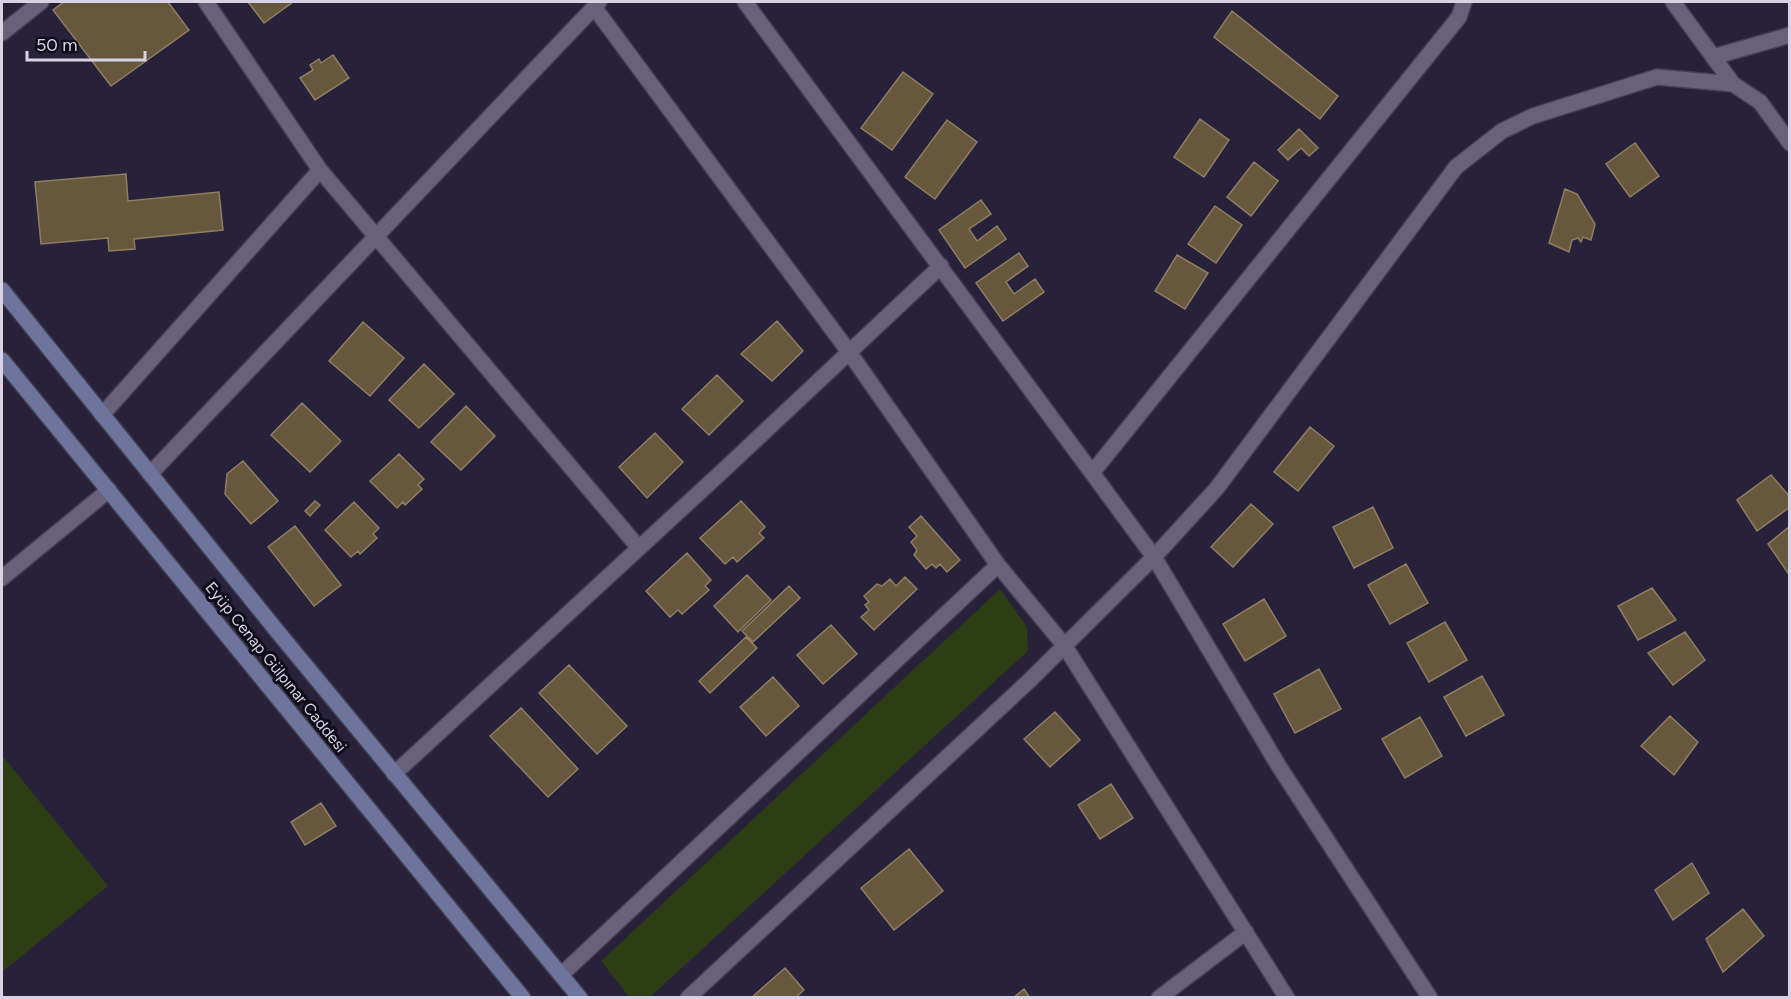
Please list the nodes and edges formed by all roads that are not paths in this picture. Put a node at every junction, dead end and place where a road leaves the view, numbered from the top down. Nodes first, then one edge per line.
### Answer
1 (41, 2) edge
2 (206, 2) edge
3 (745, 2) edge
4 (1464, 2) edge
5 (1673, 2) edge
6 (597, 4) edge
7 (2, 33) edge
8 (1790, 35) edge
9 (1713, 57) junction
10 (1733, 84) junction
11 (1790, 143) edge
12 (320, 170) junction
13 (375, 237) junction
14 (941, 266) junction
15 (2, 290) edge
16 (849, 352) junction
17 (2, 360) edge
18 (102, 415) junction
19 (1092, 473) junction
20 (150, 474) junction
21 (109, 490) junction
22 (639, 548) junction
23 (1154, 557) junction
24 (998, 565) junction
25 (2, 578) edge
26 (1064, 645) junction
27 (394, 774) junction
28 (1246, 932) junction
29 (561, 975) junction
30 (523, 998) edge
31 (580, 998) edge
32 (688, 998) edge
33 (1159, 998) edge
34 (1287, 998) edge
35 (1430, 998) edge

1 - 7 street
2 - 12 street
3 - 14 street
4 - 19 street
5 - 9 street
6 - 13 street
6 - 16 street
8 - 9 street
9 - 10 street
10 - 11 street
10 - 23 street
12 - 13 street
12 - 18 street
13 - 20 street
13 - 22 street
14 - 16 street
14 - 19 street
15 - 18 main road
16 - 22 street
16 - 24 street
17 - 21 main road, Eyüp Cenap Gülpınar Caddesi
18 - 20 main road
19 - 23 street
20 - 27 main road
21 - 25 street
21 - 30 main road, Eyüp Cenap Gülpınar Caddesi
22 - 27 street
23 - 26 street
23 - 35 street
24 - 26 street
24 - 29 street
26 - 28 street
26 - 32 street
27 - 29 main road
28 - 33 street
28 - 34 street
29 - 31 main road

